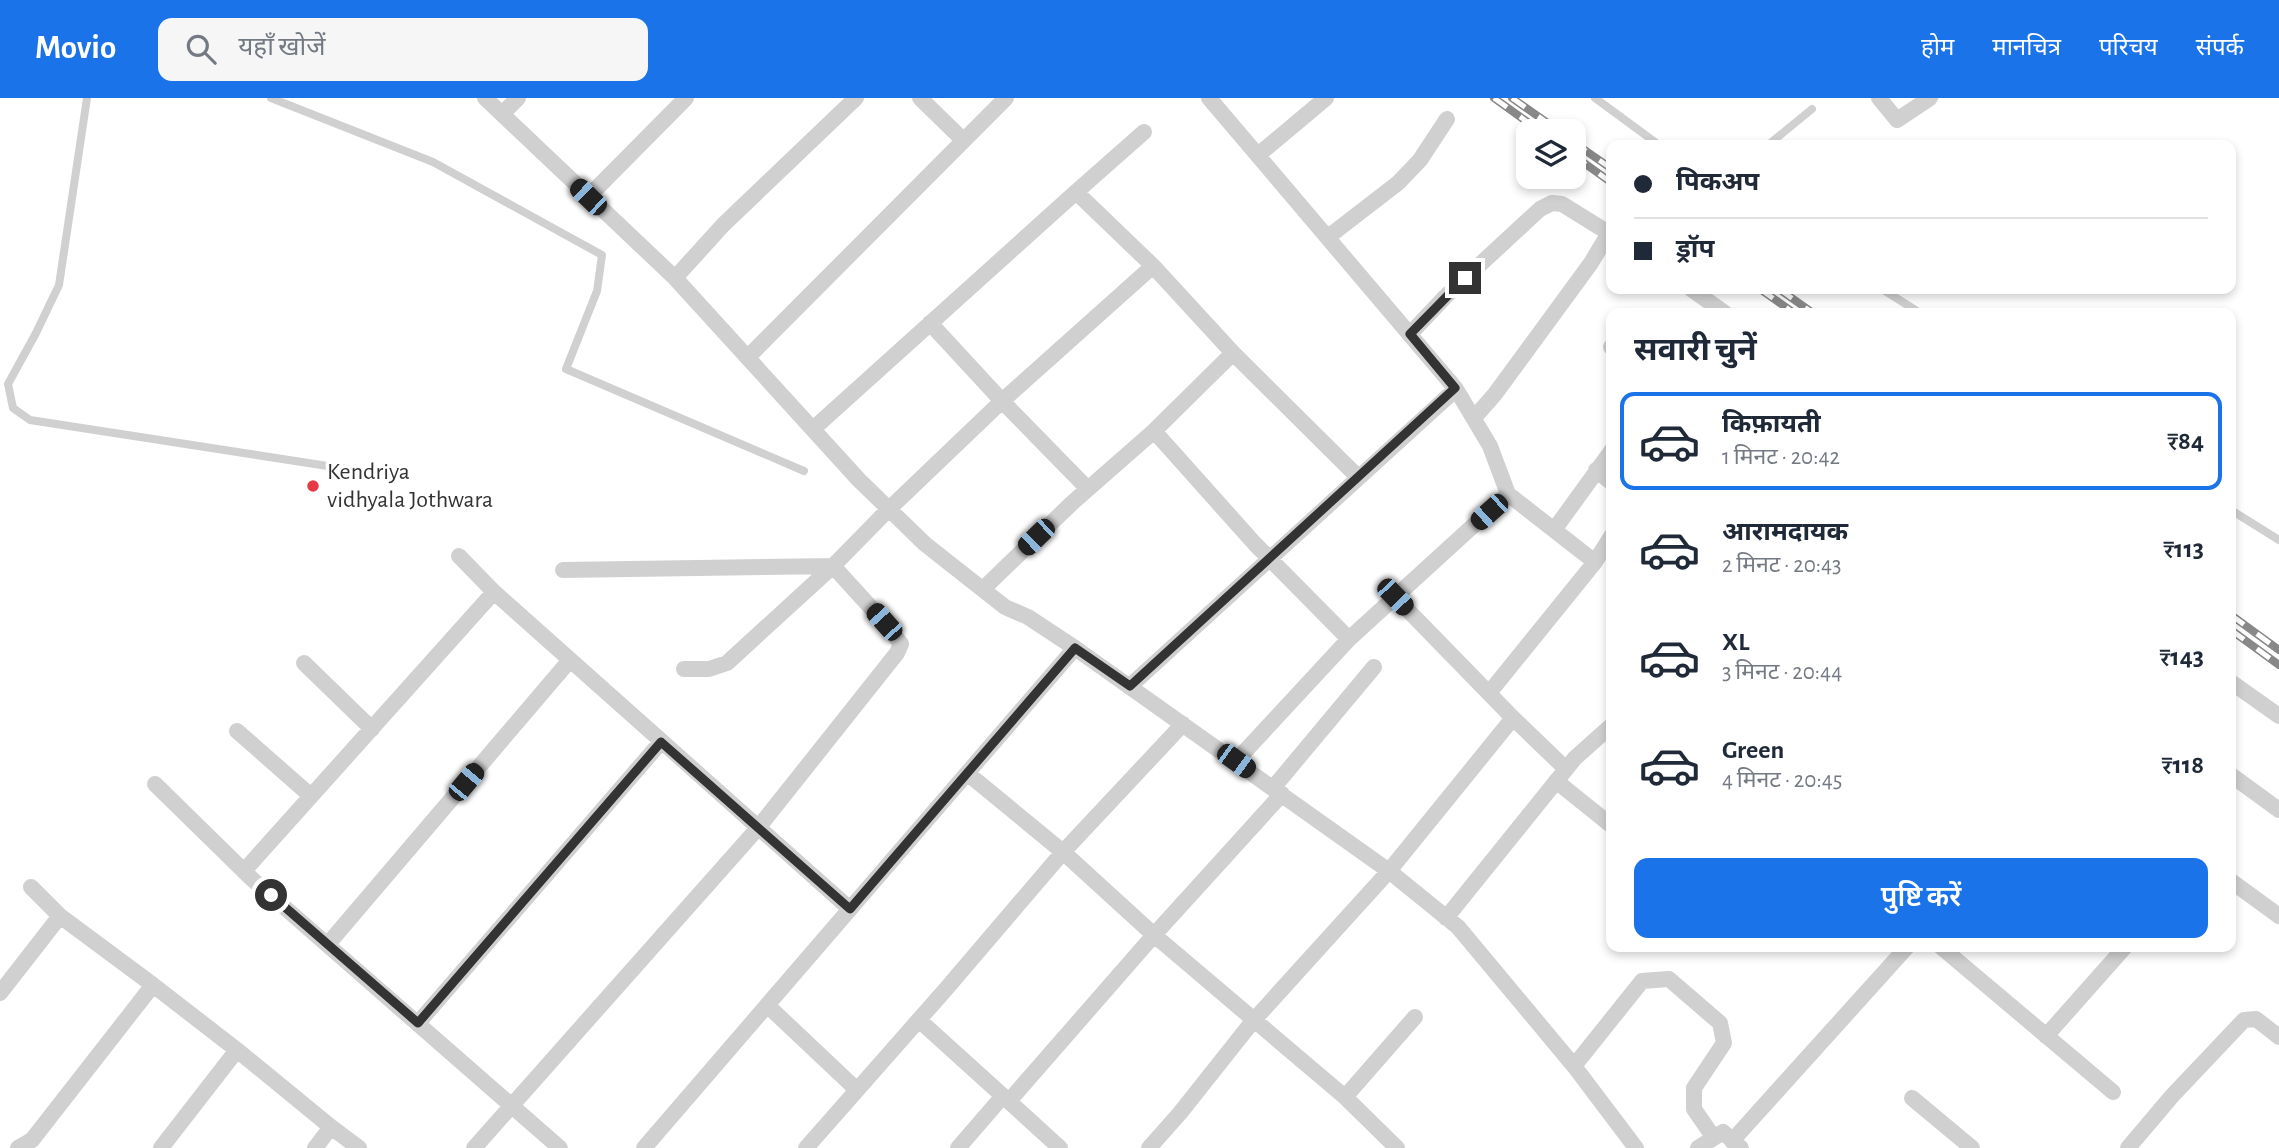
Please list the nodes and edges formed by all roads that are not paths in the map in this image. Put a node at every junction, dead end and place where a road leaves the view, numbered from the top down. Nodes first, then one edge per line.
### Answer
1 (86, 98) edge
2 (271, 98) edge
3 (485, 98) edge
4 (518, 98) edge
5 (686, 98) edge
6 (856, 98) edge
7 (920, 98) edge
8 (1006, 98) edge
9 (1209, 98) edge
10 (1326, 98) edge
11 (1595, 98) edge
12 (1880, 98) edge
13 (1930, 98) edge
14 (1812, 109) dead end
15 (502, 114) junction
16 (1447, 118) dead end
17 (1144, 132) dead end
18 (964, 140) junction
19 (1652, 140) edge
20 (1774, 140) edge
21 (1258, 155) junction
22 (1076, 192) junction
23 (588, 197) junction
24 (1606, 231) edge
25 (1328, 237) junction
26 (1606, 241) edge
27 (1153, 266) junction
28 (676, 278) junction
29 (1698, 294) edge
30 (1890, 294) edge
31 (1718, 308) edge
32 (1912, 308) edge
33 (930, 323) junction
34 (1410, 334) junction
35 (1233, 354) junction
36 (748, 356) junction
37 (1455, 388) junction
38 (1002, 401) junction
39 (1474, 418) junction
40 (813, 429) junction
41 (1154, 430) junction
42 (1606, 458) edge
43 (1596, 470) junction
44 (804, 471) dead end
45 (386, 475) dead end
46 (1358, 477) junction
47 (1606, 478) edge
48 (1088, 489) junction
49 (1508, 494) junction
50 (889, 509) junction
51 (2236, 513) edge
52 (1554, 530) junction
53 (2279, 540) edge
54 (1606, 545) edge
55 (460, 556) dead end
56 (1270, 559) junction
57 (1595, 562) junction
58 (833, 566) junction
59 (563, 570) dead end
60 (983, 589) junction
61 (494, 592) junction
62 (1395, 597) junction
63 (1349, 639) junction
64 (1075, 648) junction
65 (570, 660) junction
66 (304, 663) dead end
67 (1374, 667) dead end
68 (684, 669) dead end
69 (1130, 686) junction
70 (2236, 686) edge
71 (1489, 693) junction
72 (2279, 716) edge
73 (1513, 718) junction
74 (1183, 724) junction
75 (372, 729) junction
76 (1606, 730) edge
77 (237, 731) dead end
78 (661, 742) junction
79 (1236, 761) junction
80 (967, 774) junction
81 (1561, 775) junction
82 (2236, 779) edge
83 (155, 784) dead end
84 (1277, 791) junction
85 (311, 796) junction
86 (2279, 810) edge
87 (1606, 820) edge
88 (758, 828) junction
89 (1063, 852) junction
90 (244, 871) junction
91 (1389, 871) junction
92 (2236, 885) edge
93 (31, 887) dead end
94 (850, 909) junction
95 (60, 916) junction
96 (2279, 916) edge
97 (1446, 918) junction
98 (1154, 935) junction
99 (328, 944) junction
100 (1903, 952) edge
101 (1947, 952) edge
102 (2121, 952) edge
103 (153, 985) junction
104 (0, 993) edge
105 (767, 1005) junction
106 (1415, 1017) dead end
107 (919, 1020) junction
108 (1253, 1021) junction
109 (418, 1023) junction
110 (2046, 1036) junction
111 (2279, 1037) edge
112 (237, 1049) junction
113 (1573, 1066) junction
114 (857, 1090) junction
115 (2113, 1093) dead end
116 (1345, 1097) junction
117 (1912, 1098) dead end
118 (1006, 1099) junction
119 (511, 1106) junction
120 (331, 1126) junction
121 (1714, 1138) junction
122 (1737, 1144) edge
123 (18, 1148) edge
124 (161, 1148) edge
125 (315, 1148) edge
126 (359, 1148) edge
127 (474, 1148) edge
128 (560, 1148) edge
129 (644, 1148) edge
130 (806, 1148) edge
131 (958, 1148) edge
132 (1060, 1148) edge
133 (1149, 1148) edge
134 (1397, 1148) edge
135 (1636, 1148) edge
136 (1698, 1148) edge
137 (1972, 1148) edge
138 (2128, 1148) edge

1 - 45 lane
2 - 44 lane
3 - 15 street
4 - 15 street
5 - 23 street
6 - 28 street
7 - 18 street
8 - 18 street
9 - 21 street
10 - 21 street
11 - 19 lane
12 - 13 street
14 - 20 lane
15 - 23 street
16 - 25 street
17 - 22 street
18 - 36 street
21 - 25 street
22 - 27 street
22 - 33 street
23 - 28 street
24 - 34 street
25 - 34 street
26 - 39 street
27 - 35 street
27 - 38 street
28 - 36 street
29 - 31 street
30 - 32 lane
33 - 38 street
33 - 40 street
34 - 37 street
35 - 41 street
35 - 46 street
36 - 40 street
37 - 39 street
37 - 46 street
38 - 48 street
38 - 50 street
39 - 49 street
40 - 50 street
41 - 48 street
41 - 56 street
42 - 43 street
43 - 47 street
43 - 52 street
46 - 56 street
48 - 60 street
49 - 52 street
49 - 62 street
50 - 58 street
50 - 60 street
51 - 53 lane
52 - 57 street
54 - 57 street
55 - 61 street
56 - 63 street
56 - 69 street
57 - 71 street
58 - 59 street
58 - 68 street
58 - 88 street
60 - 64 street
61 - 65 street
61 - 75 street
62 - 63 street
62 - 71 street
63 - 79 street
64 - 69 street
64 - 80 street
65 - 78 street
65 - 99 street
66 - 75 street
67 - 84 street
69 - 74 street
70 - 72 street
71 - 73 street
73 - 81 street
73 - 91 street
74 - 79 street
74 - 89 street
75 - 85 street
76 - 81 street
77 - 85 street
78 - 88 street
78 - 109 street
79 - 84 street
80 - 89 street
80 - 94 street
81 - 87 street
81 - 97 street
82 - 86 street
83 - 90 street
84 - 91 street
84 - 98 street
85 - 90 street
88 - 94 street
88 - 119 street
89 - 98 street
89 - 107 street
90 - 99 street
91 - 97 street
91 - 108 street
92 - 96 street
93 - 95 street
94 - 105 street
95 - 103 street
95 - 104 street
97 - 113 street
98 - 108 street
98 - 118 street
99 - 109 street
100 - 122 street
101 - 110 street
102 - 110 street
103 - 112 street
103 - 123 street
105 - 114 street
105 - 129 street
106 - 116 street
107 - 114 street
107 - 118 street
108 - 116 street
108 - 133 street
109 - 119 street
110 - 115 street
111 - 138 street
112 - 120 street
112 - 124 street
113 - 121 street
113 - 135 street
114 - 130 street
116 - 134 street
117 - 137 street
118 - 131 street
118 - 132 street
119 - 127 street
119 - 128 street
120 - 125 street
120 - 126 street
121 - 122 street
121 - 136 street

